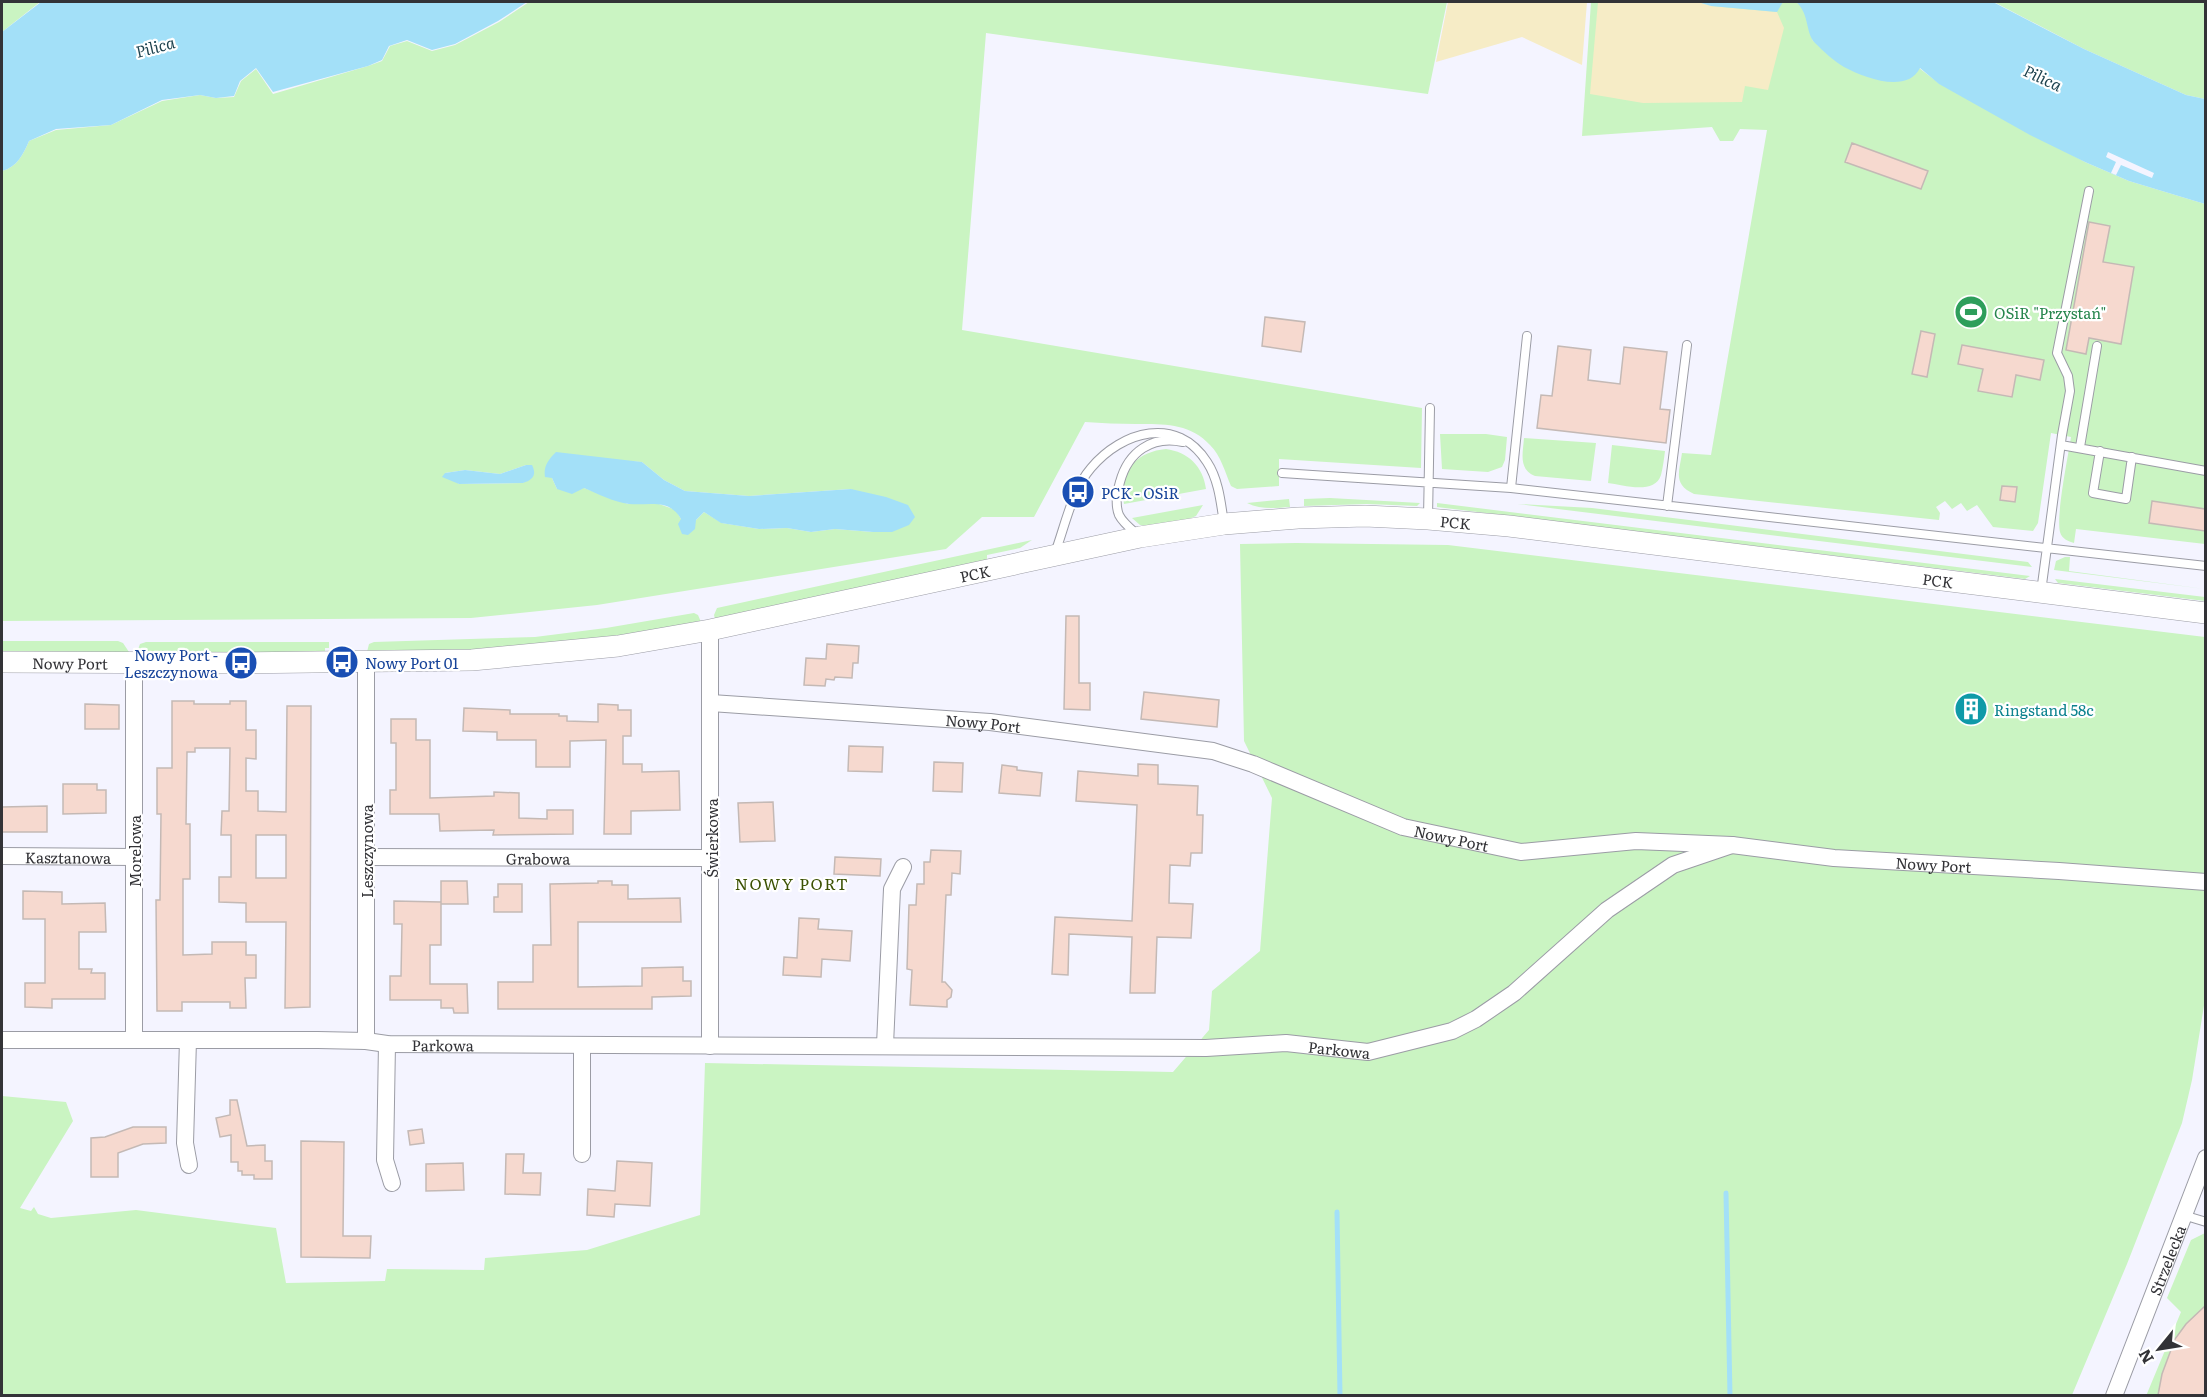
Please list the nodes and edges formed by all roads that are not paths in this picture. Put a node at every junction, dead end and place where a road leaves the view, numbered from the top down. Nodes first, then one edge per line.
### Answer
1 (2089, 191) dead end
2 (1527, 336) dead end
3 (1687, 345) dead end
4 (2097, 346) dead end
5 (1430, 408) dead end
6 (1192, 444) junction
7 (2061, 445) junction
8 (2080, 447) junction
9 (2100, 451) junction
10 (2132, 457) junction
11 (2205, 471) edge
12 (1282, 473) dead end
13 (1429, 481) junction
14 (1511, 488) junction
15 (1667, 506) junction
16 (1428, 519) junction
17 (1224, 524) junction
18 (1140, 537) junction
19 (2046, 547) junction
20 (1054, 556) junction
21 (2205, 566) edge
22 (2041, 592) junction
23 (2205, 613) edge
24 (710, 630) junction
25 (2, 662) edge
26 (366, 662) junction
27 (135, 663) junction
28 (711, 703) junction
29 (1732, 845) junction
30 (2, 856) edge
31 (134, 857) junction
32 (366, 857) junction
33 (711, 858) junction
34 (903, 867) dead end
35 (2205, 882) edge
36 (2, 1040) edge
37 (134, 1040) junction
38 (188, 1040) junction
39 (366, 1041) junction
40 (387, 1044) junction
41 (582, 1045) junction
42 (885, 1045) junction
43 (710, 1046) junction
44 (582, 1154) dead end
45 (2205, 1158) edge
46 (189, 1164) dead end
47 (392, 1183) dead end
48 (2183, 1215) junction
49 (2205, 1222) edge
50 (2114, 1395) edge

1 - 7 lane
2 - 14 lane
3 - 15 lane
4 - 8 lane
5 - 13 lane
6 - 17 lane
6 - 18 lane
6 - 20 lane
7 - 8 lane
7 - 19 lane
8 - 9 lane
9 - 10 lane
9 - 10 lane
10 - 11 lane
12 - 13 lane
13 - 14 lane
13 - 16 lane
14 - 15 lane
15 - 19 lane
16 - 17 street, PCK
16 - 22 street, PCK
17 - 18 street, PCK
18 - 20 street, PCK
19 - 21 lane
19 - 22 lane
20 - 24 street, PCK
22 - 23 street, PCK
24 - 26 street, Nowy Port
24 - 28 street, Świerkowa
25 - 27 street, Nowy Port
26 - 27 street, Nowy Port
26 - 32 street, Leszczynowa
27 - 31 street, Morelowa
28 - 29 street, Nowy Port
28 - 33 street, Świerkowa
29 - 35 street, Nowy Port
29 - 42 street, Parkowa
30 - 31 street, Kasztanowa
31 - 37 street, Morelowa
32 - 33 street, Grabowa
32 - 39 street, Leszczynowa
33 - 43 street, Świerkowa
34 - 42 street
36 - 37 street, Parkowa
37 - 38 street, Parkowa
38 - 39 street, Parkowa
38 - 46 street
39 - 40 street, Parkowa
40 - 41 street, Parkowa
40 - 47 street
41 - 43 street, Parkowa
41 - 44 street
42 - 43 street, Parkowa
45 - 48 street, Strzelecka
48 - 49 lane
48 - 50 street, Strzelecka

